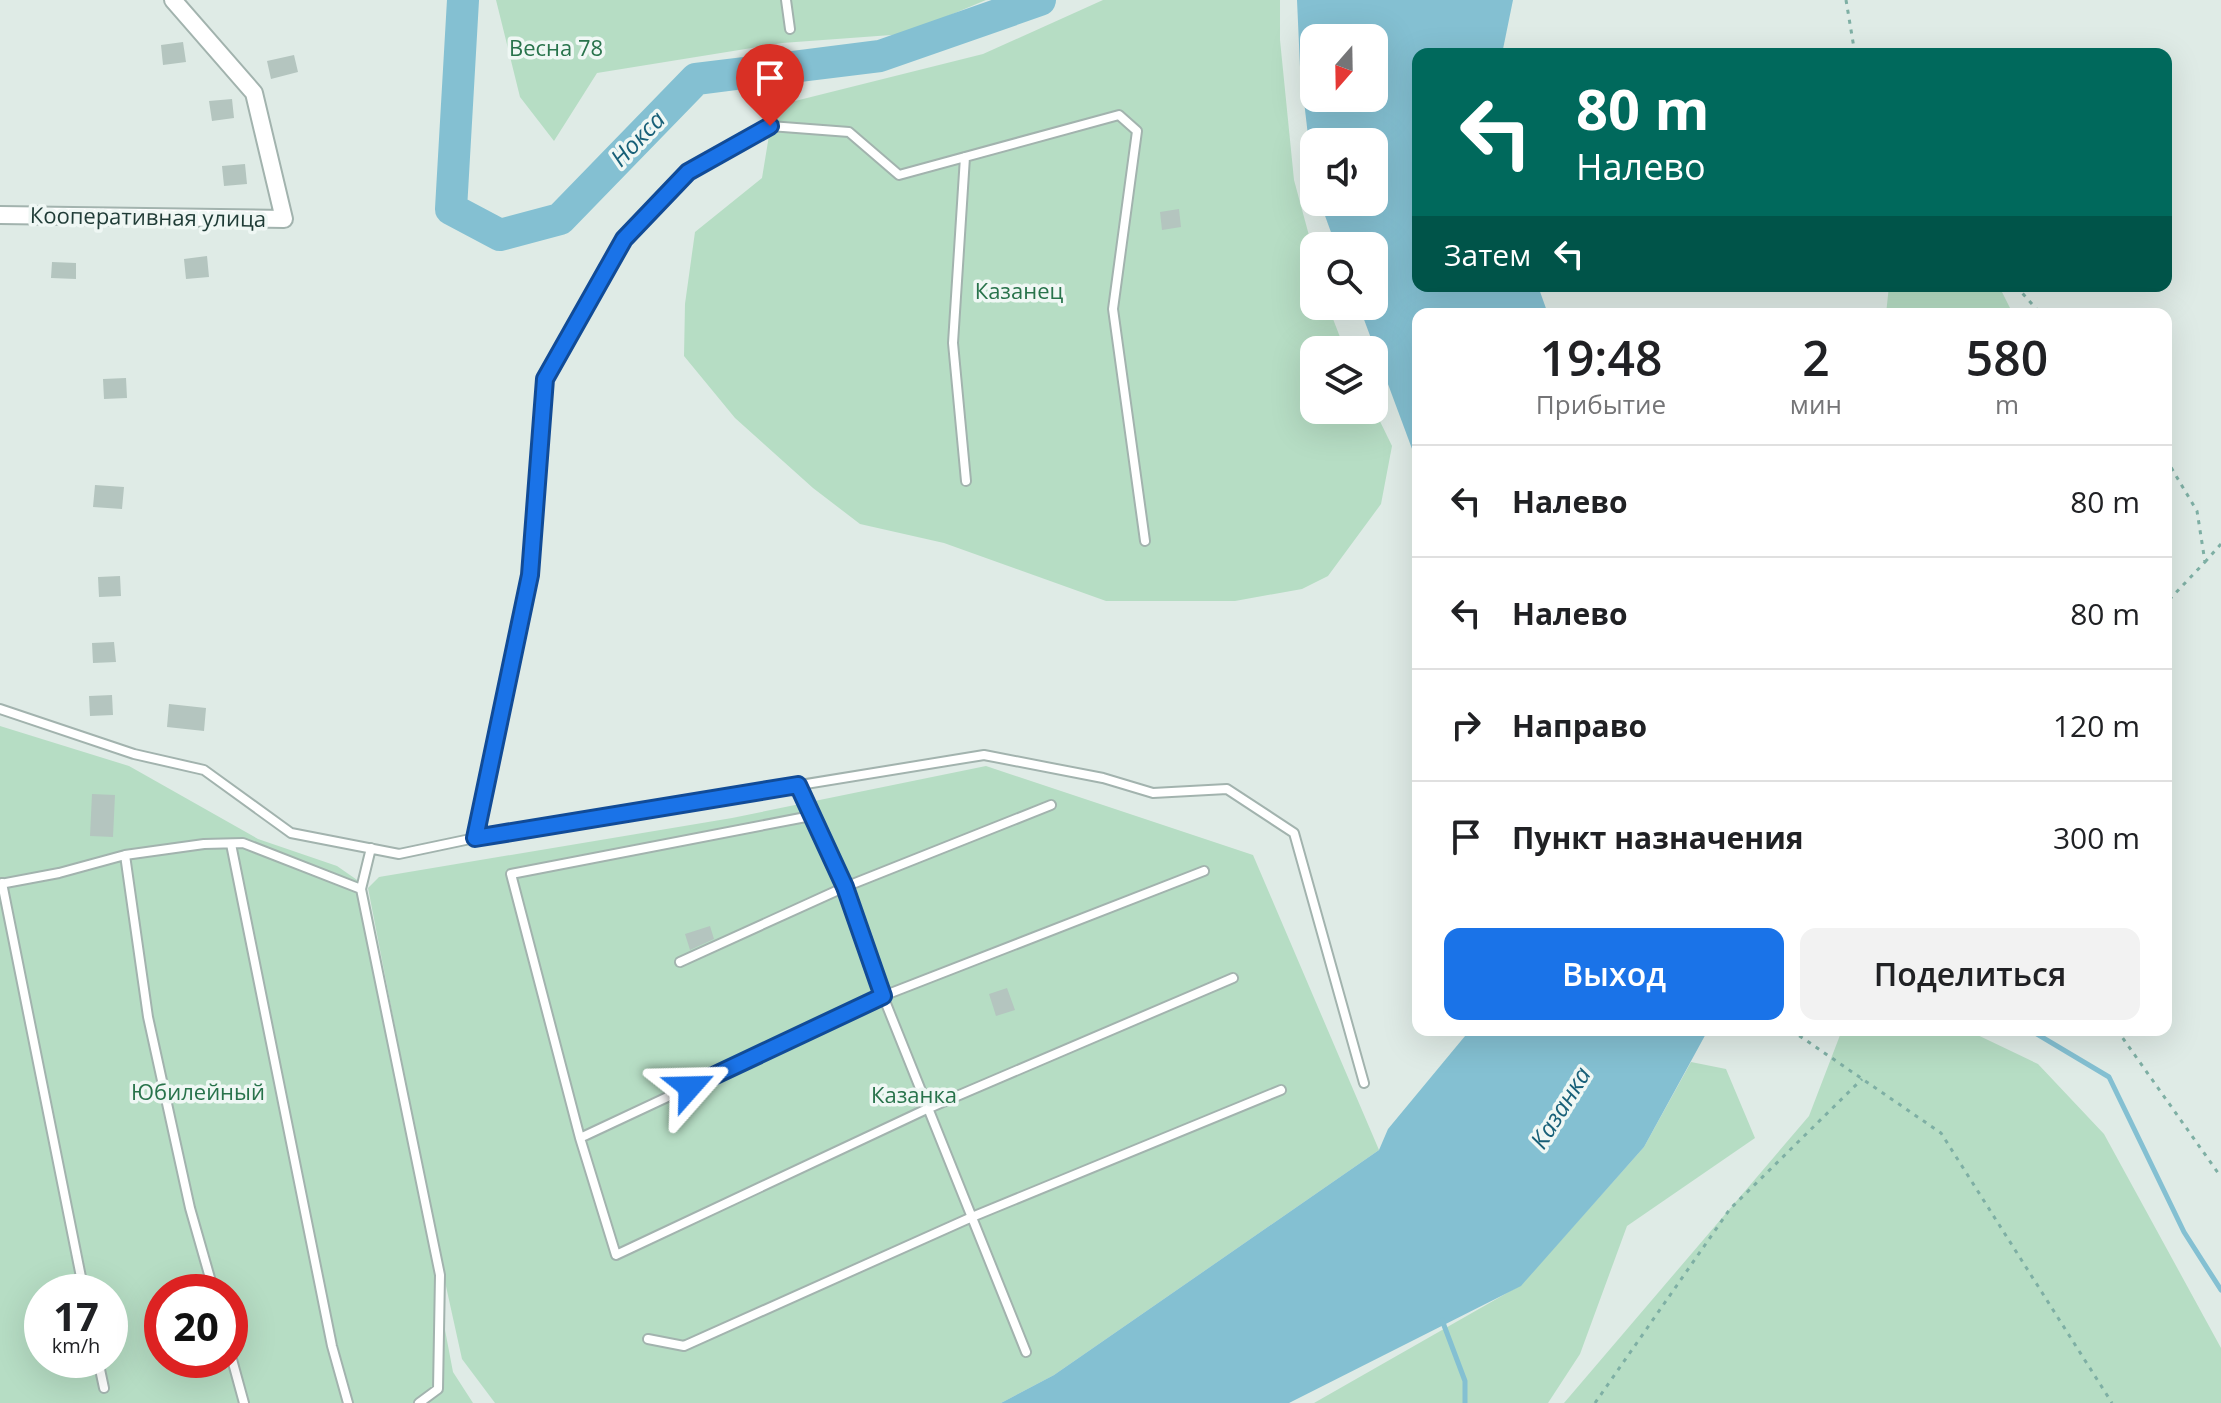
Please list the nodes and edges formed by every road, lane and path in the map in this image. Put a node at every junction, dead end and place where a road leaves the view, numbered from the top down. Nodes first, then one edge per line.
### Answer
1 (173, 0) edge
2 (786, 0) edge
3 (1846, 0) edge
4 (790, 29) dead end
5 (1854, 48) edge
6 (965, 157) junction
7 (0, 215) edge
8 (2021, 292) edge
9 (2036, 308) edge
10 (2172, 469) edge
11 (966, 481) dead end
12 (1145, 541) dead end
13 (2221, 544) edge
14 (2205, 562) junction
15 (2172, 597) edge
16 (0, 709) edge
17 (798, 785) junction
18 (1051, 805) dead end
19 (811, 816) junction
20 (475, 838) junction
21 (231, 844) junction
22 (371, 848) junction
23 (125, 855) junction
24 (1204, 871) dead end
25 (1, 883) edge
26 (845, 887) junction
27 (361, 889) junction
28 (680, 962) dead end
29 (1233, 978) dead end
30 (883, 996) junction
31 (1800, 1036) edge
32 (2121, 1036) edge
33 (1862, 1079) junction
34 (1364, 1083) dead end
35 (1281, 1090) dead end
36 (929, 1108) junction
37 (580, 1138) junction
38 (2221, 1177) edge
39 (972, 1217) junction
40 (80, 1274) edge
41 (209, 1274) edge
42 (648, 1339) dead end
43 (1026, 1352) dead end
44 (102, 1378) edge
45 (237, 1378) edge
46 (104, 1388) dead end
47 (244, 1403) edge
48 (348, 1403) edge
49 (419, 1403) edge
50 (1595, 1403) edge
51 (2112, 1403) edge

1 - 7 street, Кооперативная улица
2 - 4 lane
3 - 5 path
6 - 11 lane
6 - 12 lane
6 - 20 lane
8 - 9 path
10 - 14 path
13 - 14 path
14 - 15 path
16 - 22 lane
17 - 19 lane
17 - 20 lane
17 - 34 lane
18 - 26 lane
19 - 26 lane
19 - 37 lane
20 - 22 lane
21 - 23 lane
21 - 27 lane
21 - 48 lane
22 - 27 lane
23 - 25 lane
23 - 41 lane
24 - 30 lane
25 - 40 lane
26 - 28 lane
26 - 30 lane
27 - 49 lane
29 - 36 lane
30 - 36 lane
30 - 37 lane
31 - 33 path
32 - 38 path
33 - 50 path
33 - 51 path
35 - 39 lane
36 - 37 lane
36 - 39 lane
39 - 42 lane
39 - 43 lane
44 - 46 lane
45 - 47 lane

